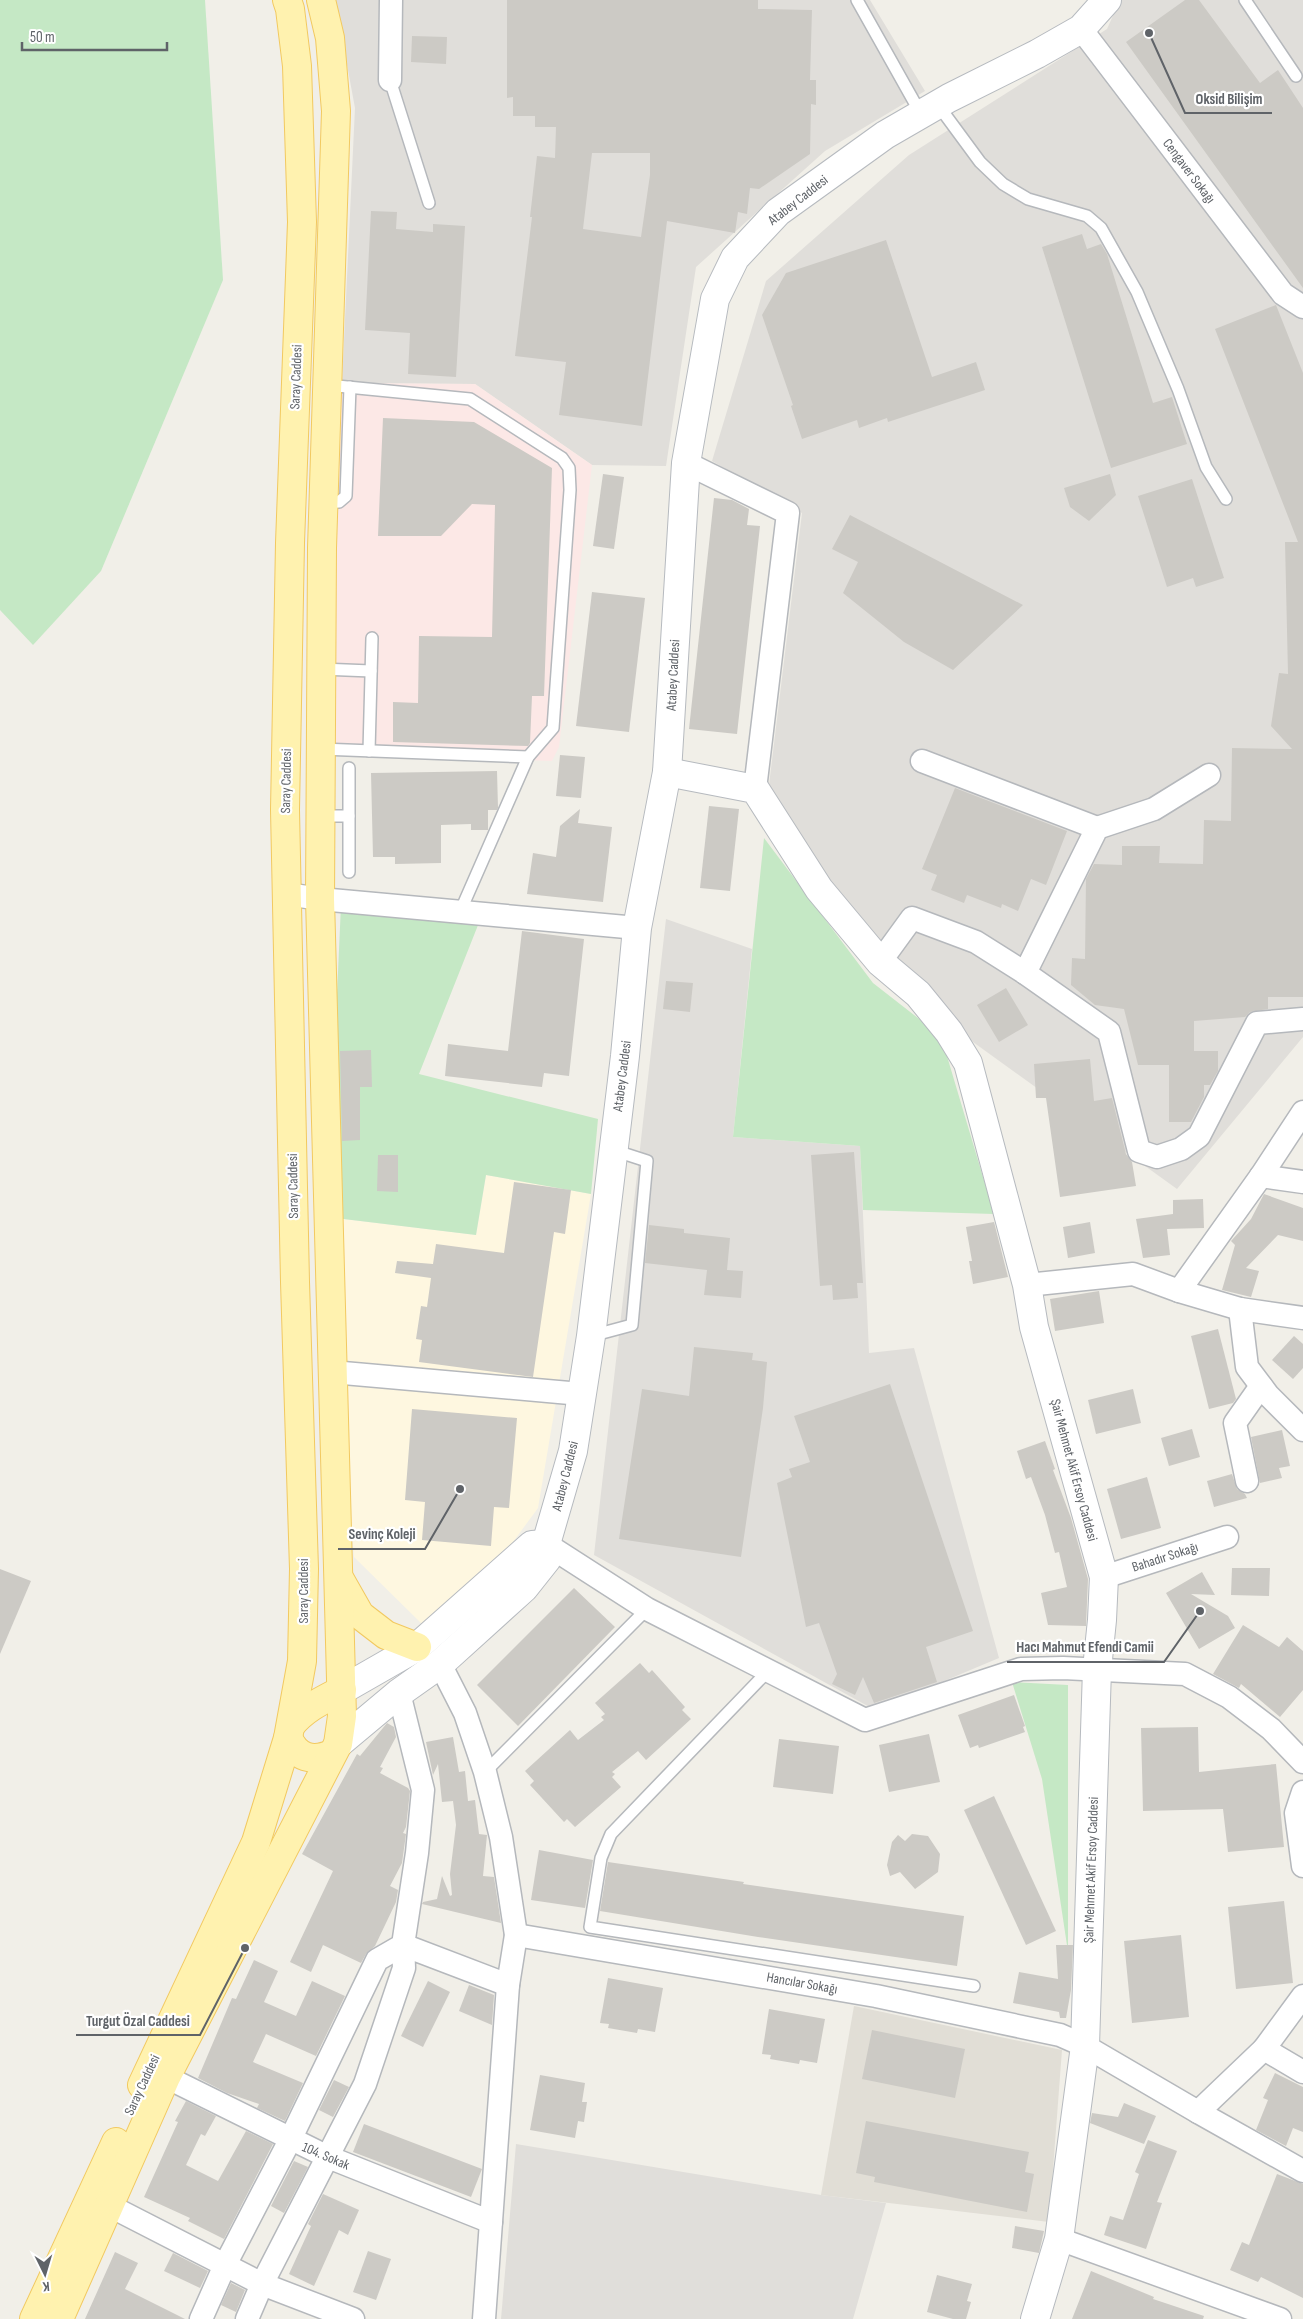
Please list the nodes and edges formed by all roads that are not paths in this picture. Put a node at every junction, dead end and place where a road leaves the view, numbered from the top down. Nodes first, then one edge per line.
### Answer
1 (287, 0) edge
2 (321, 0) edge
3 (391, 0) edge
4 (856, 0) edge
5 (1107, 0) edge
6 (1245, 0) edge
7 (1081, 29) junction
8 (1296, 76) dead end
9 (390, 80) joint
10 (929, 109) junction
11 (428, 202) dead end
12 (1303, 307) edge
13 (338, 386) junction
14 (686, 463) junction
15 (1226, 500) dead end
16 (372, 638) dead end
17 (321, 669) junction
18 (371, 671) junction
19 (321, 749) junction
20 (369, 751) junction
21 (528, 757) junction
22 (922, 761) dead end
23 (348, 768) dead end
24 (667, 772) junction
25 (1209, 776) dead end
26 (755, 789) junction
27 (320, 816) junction
28 (349, 816) junction
29 (1097, 828) junction
30 (349, 872) dead end
31 (287, 894) junction
32 (320, 899) junction
33 (460, 912) junction
34 (637, 928) junction
35 (880, 962) junction
36 (1025, 973) junction
37 (1303, 1019) edge
38 (1303, 1112) edge
39 (613, 1150) junction
40 (1262, 1176) junction
41 (1303, 1182) edge
42 (1027, 1285) junction
43 (1179, 1291) junction
44 (1240, 1309) junction
45 (1303, 1318) edge
46 (591, 1336) junction
47 (332, 1372) junction
48 (1262, 1386) junction
49 (581, 1394) junction
50 (1303, 1430) edge
51 (1246, 1482) dead end
52 (1227, 1537) dead end
53 (546, 1544) junction
54 (337, 1575) junction
55 (1104, 1576) junction
56 (647, 1609) junction
57 (417, 1647) junction
58 (440, 1664) junction
59 (1097, 1669) junction
60 (768, 1671) junction
61 (342, 1690) junction
62 (399, 1692) junction
63 (311, 1706) junction
64 (290, 1732) junction
65 (336, 1744) junction
66 (1303, 1762) edge
67 (485, 1772) junction
68 (1303, 1792) edge
69 (1303, 1866) edge
70 (516, 1935) junction
71 (402, 1945) junction
72 (508, 1985) junction
73 (974, 1986) dead end
74 (1303, 1996) edge
75 (1085, 2046) junction
76 (1264, 2049) junction
77 (1303, 2072) edge
78 (166, 2077) junction
79 (1198, 2112) junction
80 (290, 2140) junction
81 (328, 2157) junction
82 (1303, 2171) edge
83 (108, 2205) junction
84 (491, 2222) junction
85 (1059, 2239) junction
86 (225, 2265) junction
87 (262, 2284) junction
88 (34, 2319) edge
89 (59, 2319) edge
90 (201, 2319) edge
91 (247, 2319) edge
92 (353, 2319) edge
93 (484, 2319) edge
94 (1035, 2319) edge
95 (1280, 2319) edge

1 - 31 main road, Saray Caddesi
2 - 13 main road
3 - 9 street
4 - 10 lane
5 - 7 main road, Atabey Caddesi
6 - 8 lane
7 - 10 main road, Atabey Caddesi
7 - 12 street, Cengaver Sokağı
9 - 11 lane
10 - 14 main road, Atabey Caddesi
10 - 15 lane
13 - 17 main road
13 - 21 lane
14 - 24 main road, Atabey Caddesi
14 - 26 street
16 - 18 lane
17 - 18 lane
17 - 19 main road
18 - 20 lane
19 - 20 lane
19 - 27 main road
20 - 21 lane
21 - 33 lane
22 - 29 street
23 - 28 lane
24 - 26 main road
24 - 34 main road, Atabey Caddesi
25 - 29 street
26 - 35 main road, Şair Mehmet Akif Ersoy Caddesi
27 - 28 lane
27 - 32 main road
28 - 30 lane
29 - 36 street
31 - 32 street
31 - 64 main road, Saray Caddesi
32 - 33 street
32 - 47 main road
33 - 34 street
34 - 39 main road, Atabey Caddesi
35 - 36 street
35 - 42 main road, Şair Mehmet Akif Ersoy Caddesi
36 - 37 street
38 - 40 street
39 - 46 main road, Atabey Caddesi
39 - 46 lane
40 - 41 street
40 - 43 street
42 - 43 street
42 - 55 main road, Şair Mehmet Akif Ersoy Caddesi
43 - 44 street
44 - 45 street
44 - 48 street
46 - 49 main road, Atabey Caddesi
47 - 49 street
47 - 54 main road
48 - 50 street
48 - 51 street
49 - 53 main road, Atabey Caddesi
52 - 55 street, Bahadır Sokağı
53 - 56 street
53 - 57 main road
53 - 58 main road, Atabey Caddesi
54 - 57 main road
54 - 61 main road
55 - 59 main road, Şair Mehmet Akif Ersoy Caddesi
56 - 60 street
56 - 67 lane
57 - 61 main road
58 - 62 main road, Atabey Caddesi
58 - 67 street
59 - 60 street
59 - 66 street
59 - 75 main road, Şair Mehmet Akif Ersoy Caddesi
60 - 73 lane
61 - 63 main road
61 - 65 main road
62 - 65 main road, Atabey Caddesi
62 - 71 street
63 - 64 main road
63 - 65 main road
64 - 65 main road
64 - 88 main road, Saray Caddesi
65 - 78 main road, Saray Caddesi
67 - 70 street
68 - 69 street
70 - 72 street
70 - 75 street, Hancılar Sokağı
71 - 72 street
71 - 80 street
71 - 81 street
72 - 84 street
74 - 76 street
75 - 79 street, Hancılar Sokağı
75 - 85 main road, Şair Mehmet Akif Ersoy Caddesi
76 - 77 street
76 - 79 street
78 - 80 street, 104. Sokak
78 - 83 main road, Saray Caddesi
79 - 82 street, Hancılar Sokağı
80 - 81 street, 104. Sokak
80 - 86 street
81 - 84 street, 104. Sokak
81 - 87 street
83 - 86 street
83 - 89 main road, Saray Caddesi
84 - 93 street
85 - 94 main road, Şair Mehmet Akif Ersoy Caddesi
85 - 95 street
86 - 87 street
86 - 90 street
87 - 91 street
87 - 92 street

